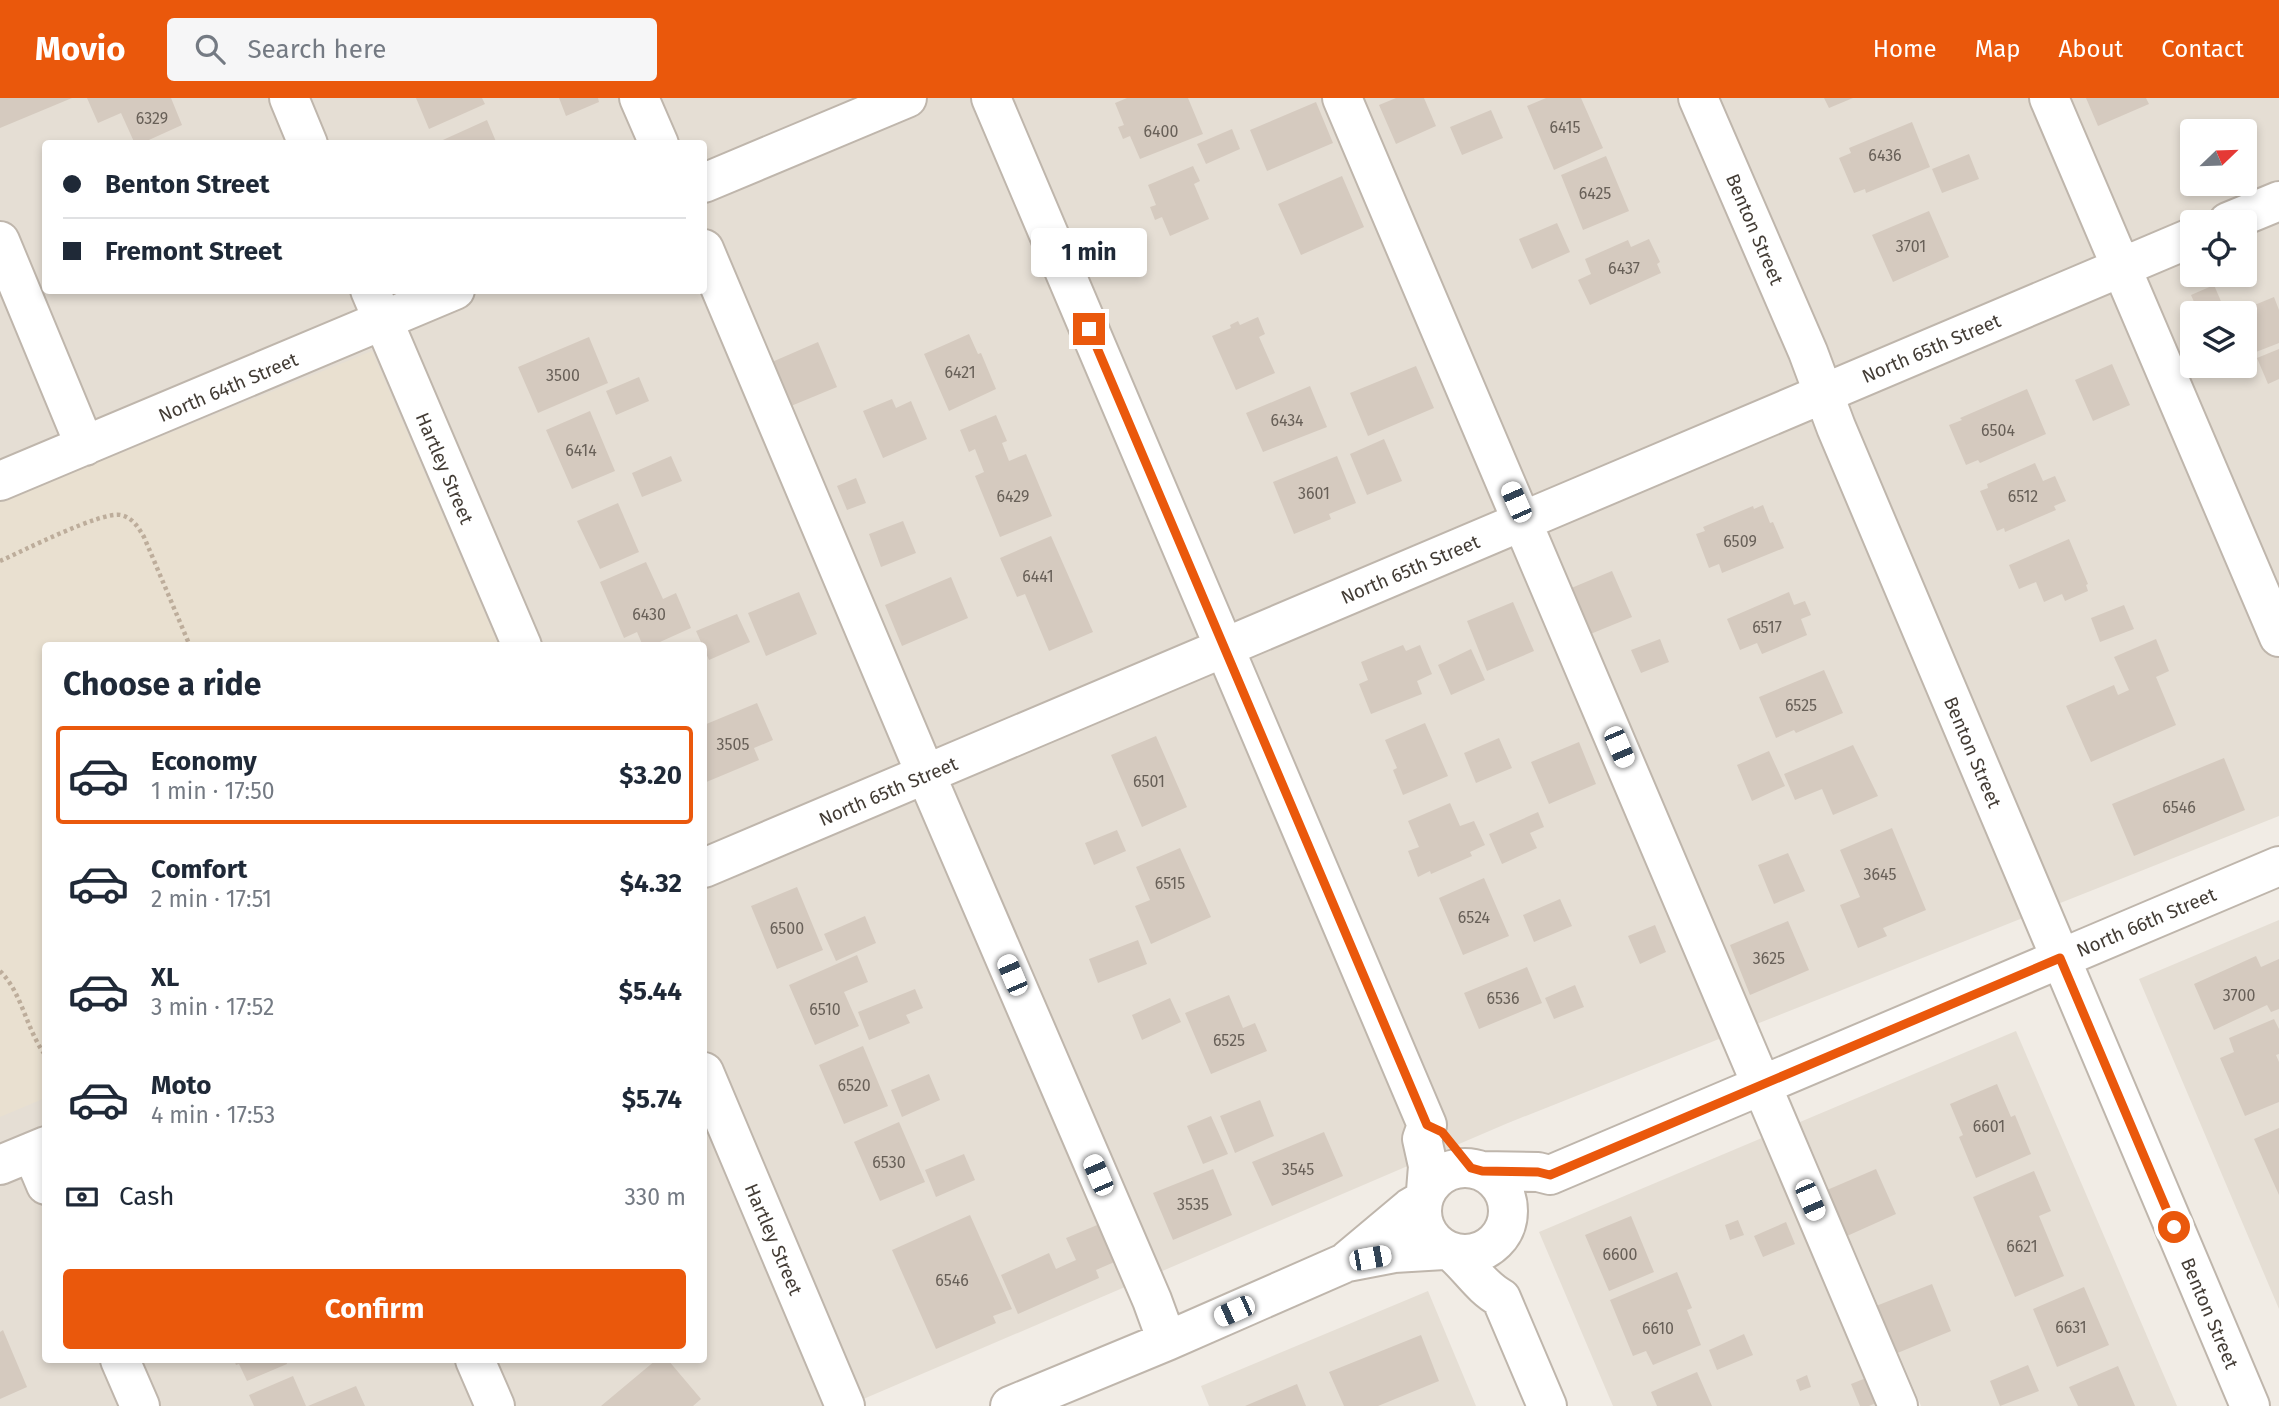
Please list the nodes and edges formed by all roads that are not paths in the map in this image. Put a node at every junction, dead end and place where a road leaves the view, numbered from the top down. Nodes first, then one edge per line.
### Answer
1 (289, 98) edge
2 (639, 98) edge
3 (908, 98) edge
4 (991, 98) edge
5 (1342, 98) edge
6 (1698, 98) edge
7 (2049, 98) edge
8 (306, 140) edge
9 (657, 140) edge
10 (707, 182) edge
11 (2279, 201) edge
12 (2257, 210) edge
13 (0, 241) edge
14 (2180, 242) edge
15 (707, 256) edge
16 (2122, 267) junction
17 (435, 294) edge
18 (376, 306) edge
19 (1824, 392) junction
20 (85, 446) junction
21 (0, 481) edge
22 (1524, 522) junction
23 (2279, 637) edge
24 (520, 642) edge
25 (1224, 648) junction
26 (926, 775) junction
27 (2279, 866) edge
28 (707, 867) edge
29 (2060, 958) junction
30 (707, 1079) edge
31 (1762, 1086) junction
32 (1427, 1125) junction
33 (1476, 1170) junction
34 (1550, 1175) junction
35 (1424, 1196) junction
36 (1505, 1227) junction
37 (1449, 1252) junction
38 (1346, 1262) junction
39 (1501, 1297) junction
40 (1167, 1341) junction
41 (121, 1363) edge
42 (476, 1363) edge
43 (140, 1406) edge
44 (495, 1406) edge
45 (845, 1406) edge
46 (1010, 1406) edge
47 (1547, 1406) edge
48 (1898, 1406) edge
49 (2250, 1406) edge

1 - 8 street
2 - 9 street
3 - 10 street
4 - 25 street
5 - 22 street
6 - 19 street, Benton Street
7 - 16 street
11 - 12 street
13 - 20 street
14 - 16 street, North 65th Street
15 - 26 street
16 - 19 street, North 65th Street
16 - 23 street
17 - 18 street, North 64th Street
18 - 20 street, North 64th Street
18 - 24 street, Hartley Street
19 - 22 street, North 65th Street
19 - 29 street, Benton Street
20 - 21 street, North 64th Street
22 - 25 street, North 65th Street
22 - 31 street
25 - 26 street, North 65th Street
25 - 32 street
26 - 28 street, North 65th Street
26 - 40 street
27 - 29 street, North 66th Street
29 - 31 street, North 66th Street
29 - 49 street, Benton Street
30 - 45 street, Hartley Street
31 - 34 street, North 66th Street
31 - 48 street
32 - 33 street
32 - 35 street
33 - 34 street, North 66th Street
33 - 35 street
33 - 36 street
34 - 36 street, North 66th Street
35 - 37 street
35 - 38 street
36 - 37 street
36 - 39 street
37 - 38 street
37 - 39 street
38 - 40 street
39 - 47 street
40 - 46 street
41 - 43 street
42 - 44 street

